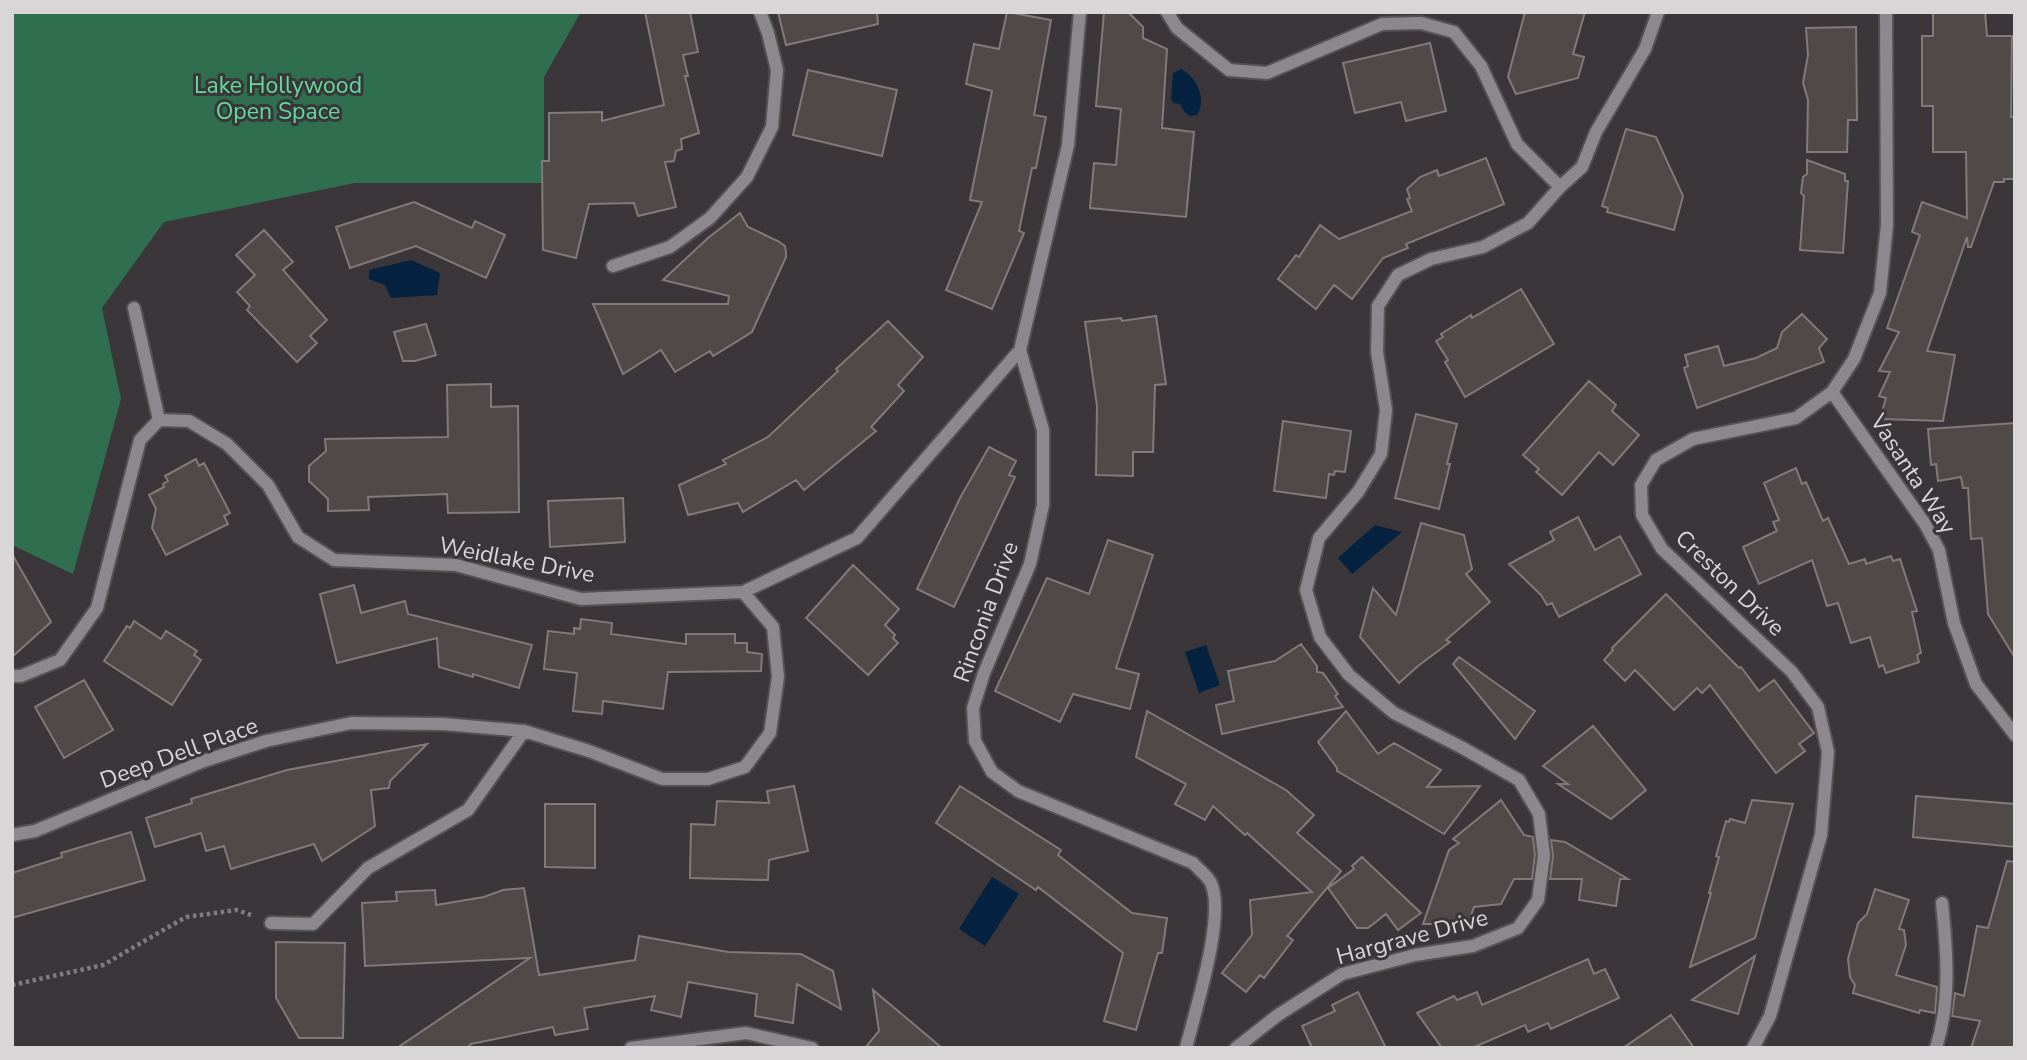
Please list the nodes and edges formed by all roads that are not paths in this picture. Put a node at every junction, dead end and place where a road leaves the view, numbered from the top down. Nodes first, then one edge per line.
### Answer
1 (760, 12) edge
2 (1080, 12) edge
3 (1167, 12) edge
4 (1658, 12) edge
5 (1886, 12) edge
6 (1560, 187) junction
7 (613, 266) dead end
8 (135, 308) dead end
9 (1020, 350) junction
10 (1832, 392) junction
11 (159, 420) junction
12 (743, 592) junction
13 (12, 676) edge
14 (524, 732) junction
15 (2015, 735) edge
16 (12, 835) edge
17 (1942, 903) dead end
18 (271, 923) road end
19 (631, 1048) edge
20 (812, 1048) edge
21 (1186, 1048) edge
22 (1236, 1048) edge
23 (1753, 1048) edge
24 (1936, 1048) edge

1 - 7 street
2 - 9 street, Rinconia Drive
3 - 6 street
4 - 6 street, Hargrave Drive
5 - 10 street, Creston Drive
6 - 22 street, Hargrave Drive
8 - 11 street
9 - 12 street, Weidlake Drive
9 - 21 street, Rinconia Drive
10 - 15 street, Vasanta Way
10 - 23 street, Creston Drive
11 - 12 street, Weidlake Drive
11 - 13 street
12 - 14 street, Deep Dell Place
14 - 16 street, Deep Dell Place
14 - 18 street
17 - 24 street
19 - 20 street

